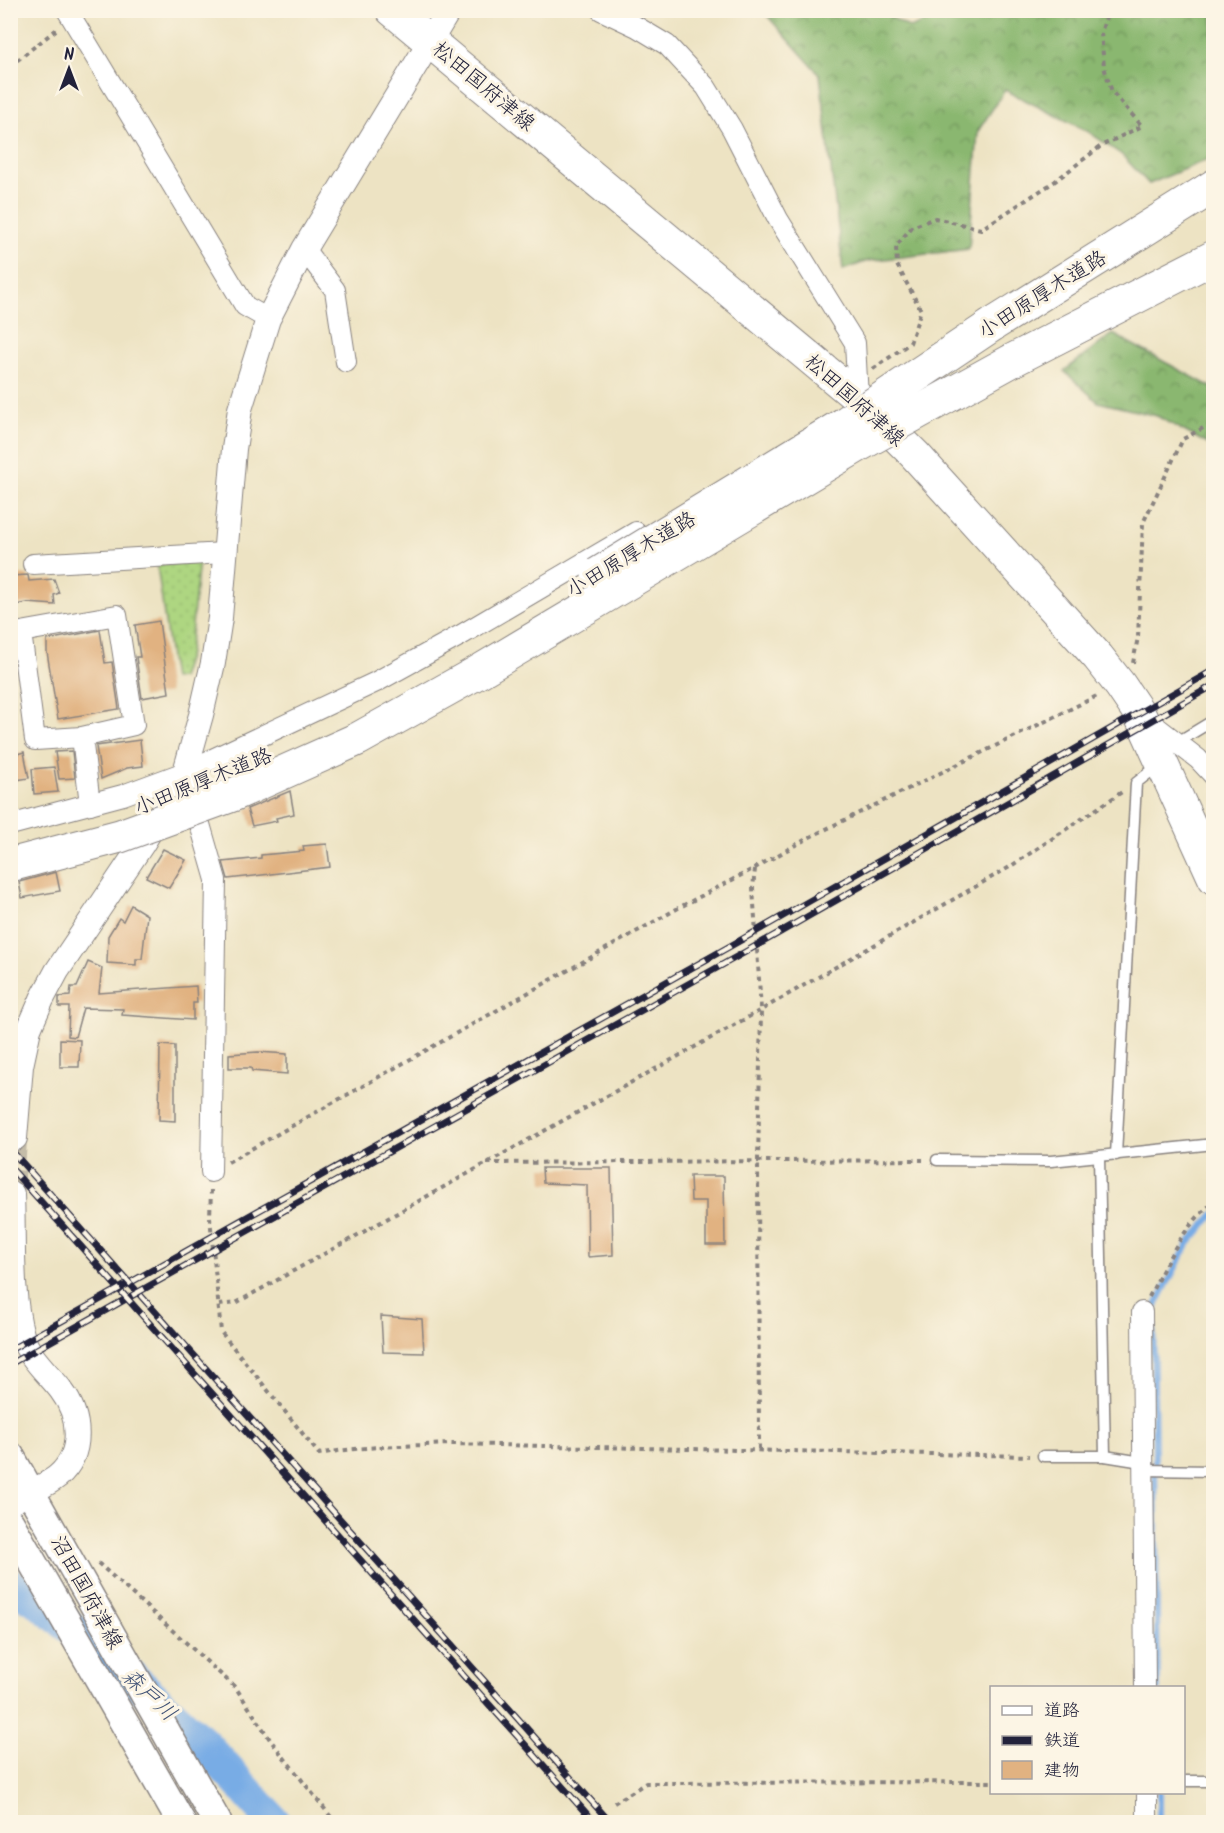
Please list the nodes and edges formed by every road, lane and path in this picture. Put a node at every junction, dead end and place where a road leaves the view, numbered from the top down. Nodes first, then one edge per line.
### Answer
1 (392, 10) edge
2 (449, 10) edge
3 (601, 10) edge
4 (1108, 10) edge
5 (69, 14) edge
6 (431, 42) junction
7 (10, 66) edge
8 (1214, 186) edge
9 (304, 249) junction
10 (1214, 257) edge
11 (268, 319) junction
12 (346, 362) dead end
13 (858, 398) junction
14 (1214, 422) edge
15 (224, 553) junction
16 (33, 564) dead end
17 (1120, 684) junction
18 (1214, 720) edge
19 (82, 736) junction
20 (1169, 753) junction
21 (185, 772) junction
22 (1214, 777) edge
23 (1136, 783) junction
24 (90, 804) junction
25 (10, 825) edge
26 (10, 844) edge
27 (10, 865) edge
28 (755, 868) junction
29 (1214, 878) edge
30 (761, 1010) junction
31 (15, 1138) dead end
32 (1214, 1144) edge
33 (1116, 1155) junction
34 (1099, 1157) junction
35 (937, 1160) joint
36 (758, 1161) junction
37 (486, 1163) junction
38 (211, 1172) junction
39 (12, 1194) dead end
40 (1214, 1202) edge
41 (219, 1305) junction
42 (1142, 1312) joint
43 (759, 1450) junction
44 (10, 1456) edge
45 (1043, 1456) joint
46 (1105, 1456) junction
47 (1142, 1466) junction
48 (1214, 1471) edge
49 (20, 1497) edge
50 (10, 1523) edge
51 (98, 1563) dead end
52 (1145, 1686) edge
53 (1185, 1781) edge
54 (1214, 1781) edge
55 (990, 1782) edge
56 (1146, 1794) edge
57 (614, 1803) dead end
58 (181, 1822) edge
59 (217, 1822) edge
60 (335, 1822) edge
61 (1147, 1822) edge

1 - 6 main road, 松田国府津線
2 - 6 street
3 - 13 street
4 - 13 path
5 - 7 path
5 - 11 street
6 - 9 street
6 - 13 main road, 松田国府津線
8 - 26 highway, 小田原厚木道路, bridge
9 - 11 street
9 - 12 street
10 - 27 highway, 小田原厚木道路, bridge
11 - 15 street
13 - 17 main road, 松田国府津線
13 - 21 street
14 - 17 path
15 - 16 street
15 - 21 street
17 - 20 main road, 松田国府津線
17 - 28 path
18 - 20 lane
19 - 19 street
19 - 24 street
20 - 22 street
20 - 23 lane
20 - 29 main road, 松田国府津線
21 - 24 street
21 - 31 street
21 - 38 street
23 - 30 path
23 - 33 lane
24 - 25 street
28 - 30 path
28 - 38 path
30 - 36 path
30 - 37 path
32 - 33 lane
33 - 34 lane
34 - 35 lane
34 - 46 lane
35 - 36 path
36 - 37 path
36 - 43 path
37 - 41 path
38 - 41 path
39 - 49 street
40 - 42 path
41 - 43 path
42 - 47 street
43 - 45 path
44 - 49 main road, 沼田国府津線
45 - 46 lane
46 - 47 lane
47 - 48 lane
47 - 52 street
49 - 59 main road, 沼田国府津線
50 - 58 main road, 沼田国府津線
51 - 60 path
53 - 54 lane
55 - 57 path
56 - 61 street

